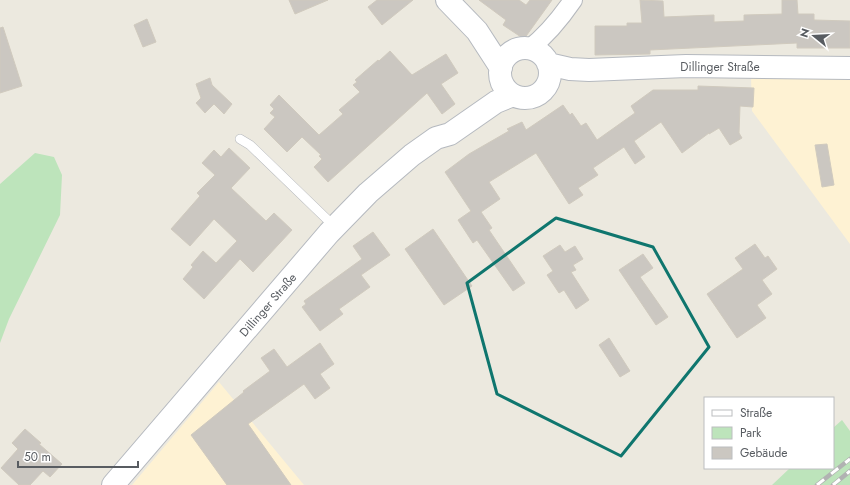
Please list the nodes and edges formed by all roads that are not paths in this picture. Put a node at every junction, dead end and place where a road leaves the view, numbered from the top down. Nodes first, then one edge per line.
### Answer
1 (447, 0) edge
2 (573, 0) edge
3 (477, 30) junction
4 (535, 56) junction
5 (850, 68) edge
6 (589, 70) junction
7 (505, 81) junction
8 (546, 86) junction
9 (240, 139) dead end
10 (335, 227) junction
11 (114, 485) edge

1 - 3 street
2 - 4 street
3 - 4 street, Dillinger Straße
3 - 7 street
4 - 6 street, Dillinger Straße
4 - 7 street
4 - 8 street
5 - 6 street, Dillinger Straße
6 - 8 street, Dillinger Straße
7 - 8 street, Dillinger Straße
7 - 10 street, Dillinger Straße
9 - 10 lane
10 - 11 street, Dillinger Straße

